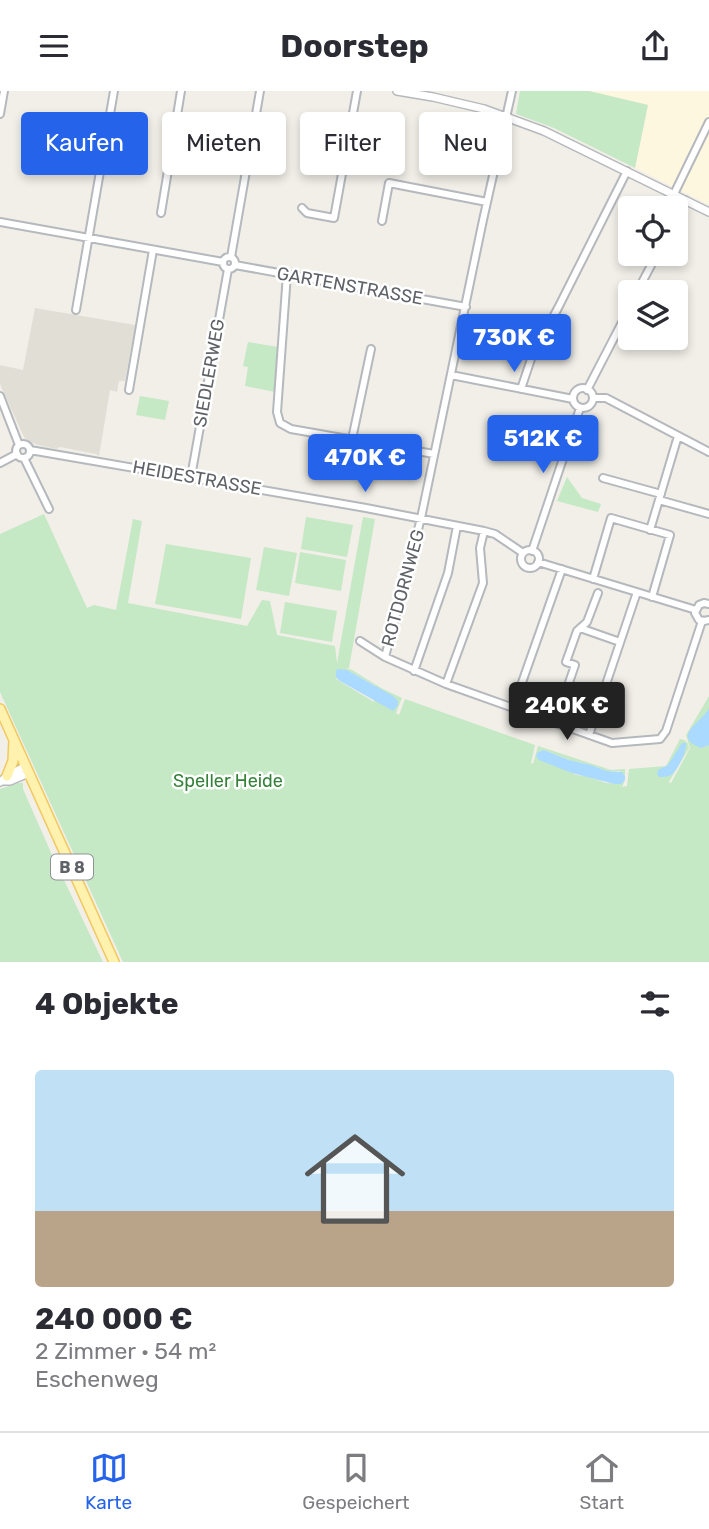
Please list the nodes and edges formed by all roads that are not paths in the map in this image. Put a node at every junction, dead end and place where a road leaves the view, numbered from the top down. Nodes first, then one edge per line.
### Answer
1 (4, 91) edge
2 (114, 91) edge
3 (181, 91) edge
4 (260, 91) edge
5 (357, 91) edge
6 (397, 91) edge
7 (512, 91) edge
8 (492, 112) edge
9 (507, 112) edge
10 (0, 114) edge
11 (512, 118) edge
12 (709, 122) edge
13 (627, 171) junction
14 (493, 175) edge
15 (674, 194) junction
16 (678, 196) edge
17 (487, 202) junction
18 (688, 202) edge
19 (302, 208) dead end
20 (709, 212) edge
21 (161, 213) dead end
22 (382, 221) dead end
23 (0, 222) edge
24 (89, 239) junction
25 (153, 250) junction
26 (231, 257) junction
27 (223, 262) junction
28 (235, 265) junction
29 (228, 269) junction
30 (287, 274) junction
31 (466, 307) junction
32 (76, 310) dead end
33 (618, 330) edge
34 (371, 349) dead end
35 (451, 375) junction
36 (521, 389) junction
37 (129, 390) dead end
38 (587, 390) junction
39 (0, 396) edge
40 (593, 398) junction
41 (573, 399) junction
42 (580, 408) junction
43 (678, 436) junction
44 (352, 439) junction
45 (19, 445) junction
46 (30, 450) junction
47 (709, 451) edge
48 (434, 454) junction
49 (20, 456) junction
50 (0, 463) edge
51 (191, 477) junction
52 (603, 478) dead end
53 (660, 497) junction
54 (49, 509) dead end
55 (709, 514) edge
56 (421, 518) junction
57 (457, 526) junction
58 (650, 530) junction
59 (484, 531) junction
60 (532, 551) junction
61 (523, 553) junction
62 (538, 562) junction
63 (562, 569) junction
64 (593, 579) junction
65 (637, 592) junction
66 (598, 593) dead end
67 (652, 597) junction
68 (709, 604) edge
69 (696, 610) junction
70 (705, 621) edge
71 (580, 628) junction
72 (360, 641) dead end
73 (620, 642) junction
74 (385, 657) junction
75 (414, 671) junction
76 (446, 684) junction
77 (513, 708) junction
78 (0, 709) edge
79 (546, 720) junction
80 (589, 735) junction
81 (14, 739) junction
82 (28, 769) junction
83 (3, 779) edge
84 (114, 962) edge

1 - 10 street
2 - 24 street
3 - 21 street
4 - 26 street
5 - 19 street
6 - 8 street
7 - 9 street, ROTDORNWEG
11 - 13 street
12 - 15 street
13 - 15 street
13 - 36 street
14 - 17 street, ROTDORNWEG
15 - 16 street
17 - 22 street
17 - 31 street, ROTDORNWEG
18 - 20 street
23 - 24 street
24 - 25 street
24 - 32 street
25 - 27 street
25 - 37 street
26 - 27 street
26 - 28 street
27 - 29 street
28 - 29 street
28 - 30 street, GARTENSTRASSE
29 - 51 street, SIEDLERWEG
30 - 31 street, GARTENSTRASSE
30 - 44 street
31 - 35 street, ROTDORNWEG
33 - 38 street
34 - 44 street
35 - 36 street
35 - 48 street, ROTDORNWEG
36 - 41 street
38 - 40 street
38 - 41 street
39 - 45 street
40 - 42 street
40 - 43 street
41 - 42 street
42 - 60 street
43 - 47 street
43 - 53 street
44 - 48 street
45 - 46 street, HEIDESTRASSE
45 - 49 street
46 - 49 street
46 - 51 street, HEIDESTRASSE
48 - 56 street, ROTDORNWEG
49 - 50 street
49 - 54 street
51 - 56 street, HEIDESTRASSE
52 - 53 street
53 - 55 street
53 - 58 street
56 - 57 street, HEIDESTRASSE
56 - 74 street, ROTDORNWEG
57 - 59 street, HEIDESTRASSE
57 - 75 street, ROTDORNWEG
58 - 64 street
58 - 67 street
59 - 61 street, HEIDESTRASSE
59 - 76 street
60 - 61 street
60 - 62 street
61 - 62 street, HEIDESTRASSE
62 - 63 street, HEIDESTRASSE
63 - 64 street, HEIDESTRASSE
63 - 77 street
64 - 65 street, HEIDESTRASSE
65 - 67 street, HEIDESTRASSE
65 - 73 street
66 - 71 street
67 - 69 street, HEIDESTRASSE
68 - 69 street
69 - 70 street
70 - 80 street, ROTDORNWEG
71 - 73 street
71 - 79 street
72 - 74 street, ROTDORNWEG
73 - 80 street
74 - 75 street, ROTDORNWEG
75 - 76 street, ROTDORNWEG
76 - 77 street, ROTDORNWEG
77 - 79 street, ROTDORNWEG
78 - 81 main road, B 8
79 - 80 street, ROTDORNWEG
81 - 82 main road, B 8
81 - 83 main road
82 - 83 street
82 - 84 main road, B 8

